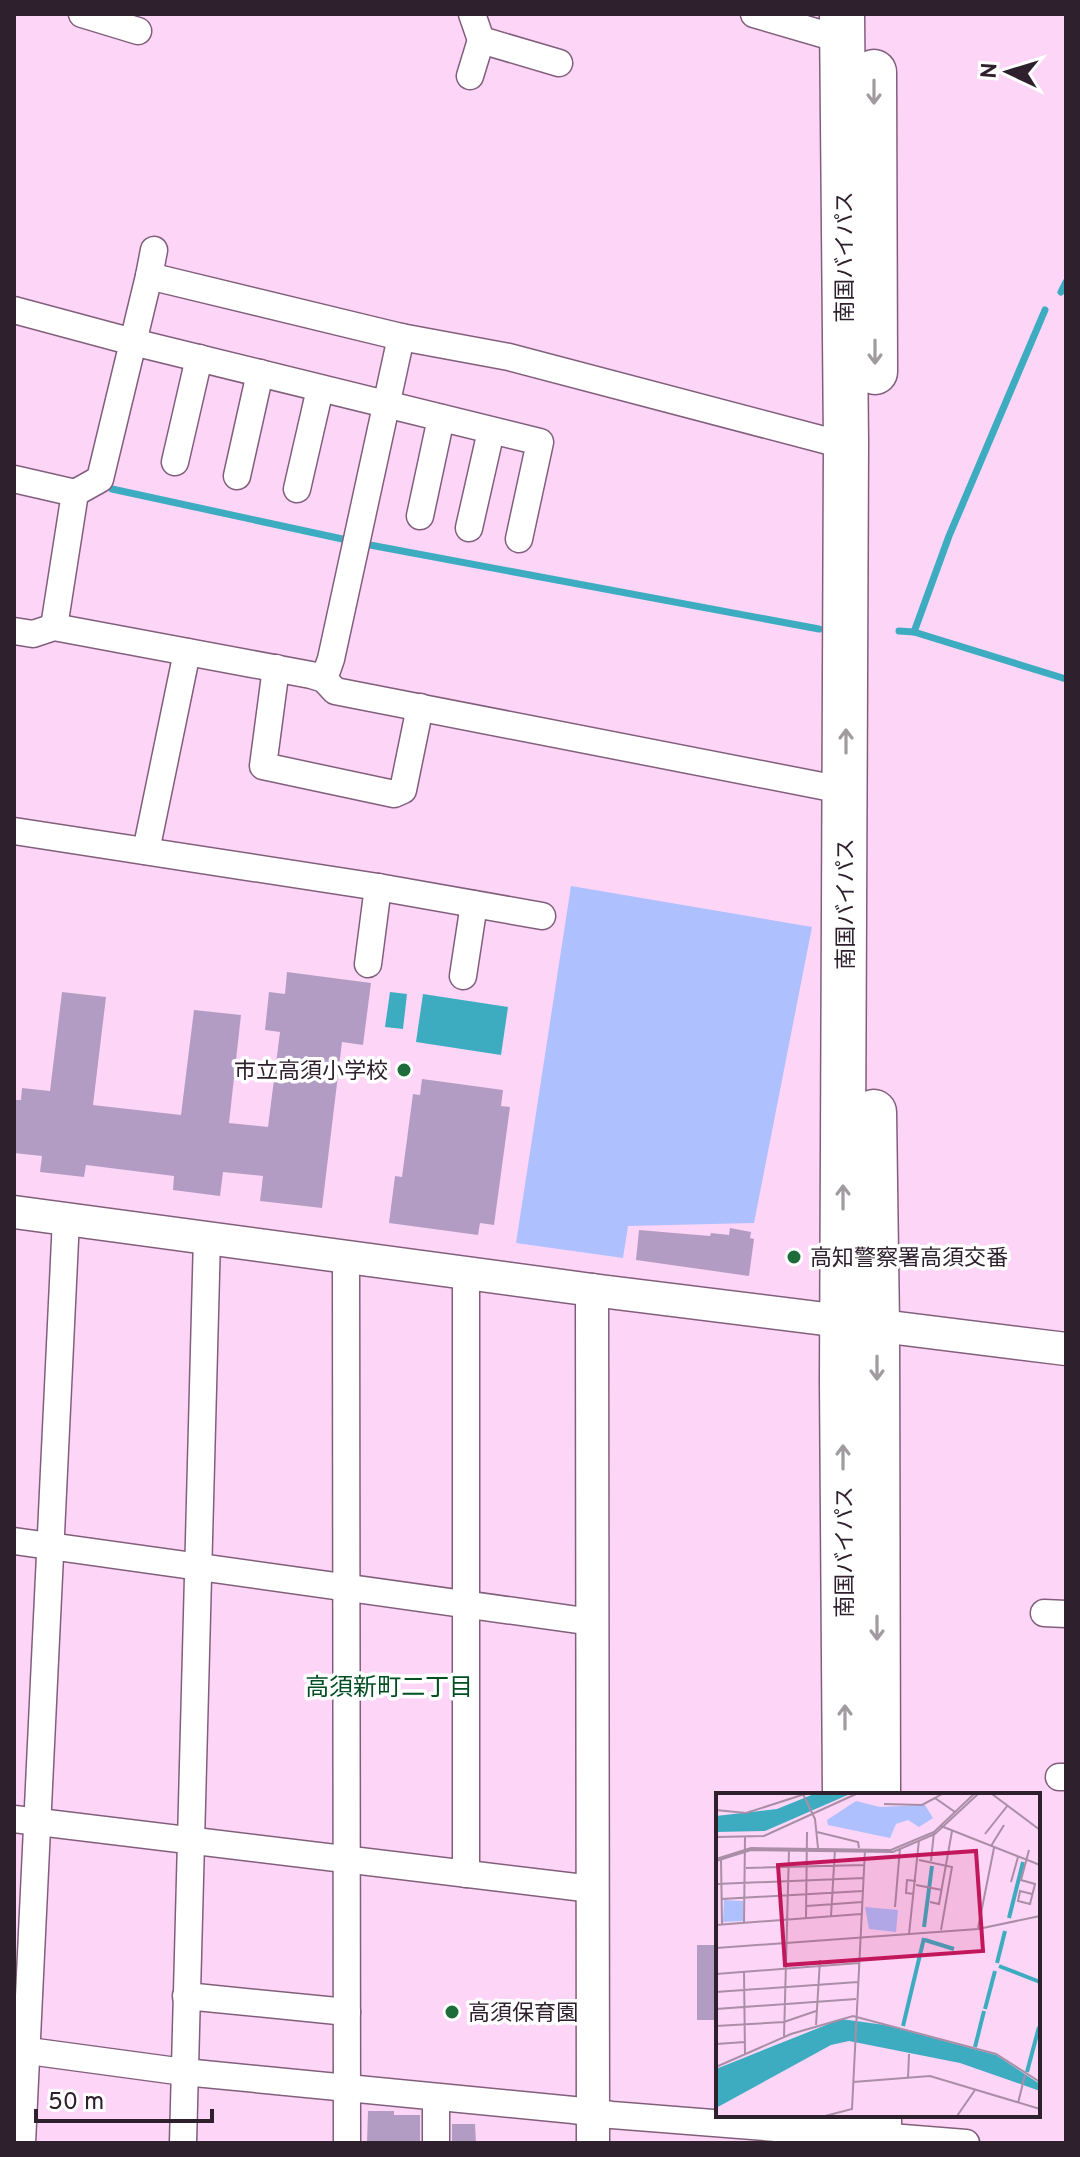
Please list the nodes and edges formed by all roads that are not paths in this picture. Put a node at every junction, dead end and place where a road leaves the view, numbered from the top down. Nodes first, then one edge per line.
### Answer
1 (82, 14) edge
2 (472, 14) edge
3 (754, 14) edge
4 (853, 23) edge
5 (138, 31) dead end
6 (481, 40) junction
7 (559, 63) dead end
8 (470, 76) dead end
9 (154, 250) dead end
10 (149, 276) junction
11 (14, 310) edge
12 (401, 337) junction
13 (133, 342) junction
14 (199, 358) junction
15 (260, 373) junction
16 (320, 389) junction
17 (386, 405) junction
18 (441, 418) junction
19 (491, 431) junction
20 (846, 444) junction
21 (175, 462) dead end
22 (237, 476) dead end
23 (14, 479) edge
24 (297, 489) dead end
25 (75, 493) junction
26 (420, 516) dead end
27 (469, 528) dead end
28 (519, 539) dead end
29 (54, 627) junction
30 (14, 631) edge
31 (187, 652) junction
32 (276, 668) junction
33 (324, 679) junction
34 (420, 707) junction
35 (846, 789) junction
36 (14, 831) edge
37 (146, 851) junction
38 (378, 887) junction
39 (474, 904) junction
40 (542, 916) dead end
41 (368, 964) dead end
42 (463, 976) dead end
43 (14, 1212) edge
44 (66, 1219) junction
45 (207, 1237) junction
46 (346, 1257) junction
47 (466, 1273) junction
48 (592, 1290) junction
49 (860, 1323) junction
50 (1066, 1349) edge
51 (14, 1541) edge
52 (51, 1546) junction
53 (199, 1567) junction
54 (347, 1587) junction
55 (466, 1604) junction
56 (592, 1622) junction
57 (845, 1793) edge
58 (878, 1793) edge
59 (26, 1821) edge
60 (192, 1841) junction
61 (347, 1859) junction
62 (466, 1874) junction
63 (592, 1889) junction
64 (186, 1996) junction
65 (347, 2012) junction
66 (20, 2050) edge
67 (184, 2072) junction
68 (347, 2089) junction
69 (436, 2098) junction
70 (594, 2128) edge
71 (863, 2131) edge
72 (22, 2143) edge
73 (183, 2143) edge
74 (347, 2143) edge
75 (436, 2143) edge
76 (966, 2143) edge

1 - 5 street
2 - 6 street
3 - 4 street
4 - 20 highway, 南国バイパス
4 -> 49 highway, 南国バイパス
6 - 7 street
6 - 8 street
9 - 10 street
10 - 12 street
10 - 13 street
11 - 13 street
12 - 17 street
12 - 20 street
13 - 14 street
13 - 25 street
14 - 15 street
14 - 21 street
15 - 16 street
15 - 22 street
16 - 17 street
16 - 24 street
17 - 18 street
17 - 33 street
18 - 19 street
18 - 26 street
19 - 27 street
19 - 28 street
35 -> 20 highway, 南国バイパス
23 - 25 street
25 - 29 street
29 - 30 street
29 - 31 street
31 - 32 street
31 - 37 street
32 - 33 street
32 - 34 street
33 - 34 street
34 - 35 street
49 -> 35 highway, 南国バイパス
36 - 37 street
37 - 38 street
38 - 39 street
38 - 41 street
39 - 40 street
39 - 42 street
43 - 44 street
44 - 45 street
44 - 52 street
45 - 46 street
45 - 53 street
46 - 47 street
46 - 54 street
47 - 48 street
47 - 55 street
48 - 49 street
48 - 56 street
49 - 50 street
57 -> 49 highway, 南国バイパス
49 -> 58 highway, 南国バイパス
51 - 52 street
52 - 53 street
52 - 59 street
53 - 54 street
53 - 60 street
54 - 55 street
54 - 61 street
55 - 56 street
55 - 62 street
56 - 63 street
59 - 60 street
59 - 66 street
60 - 61 street
60 - 64 street
61 - 62 street
61 - 65 street
62 - 63 street
63 - 70 street
64 - 65 street
64 - 67 street
65 - 68 street
66 - 67 street
66 - 72 street
67 - 68 street
67 - 73 street
68 - 69 street
68 - 74 street
69 - 70 street
69 - 75 street
70 - 71 street
71 - 76 street

